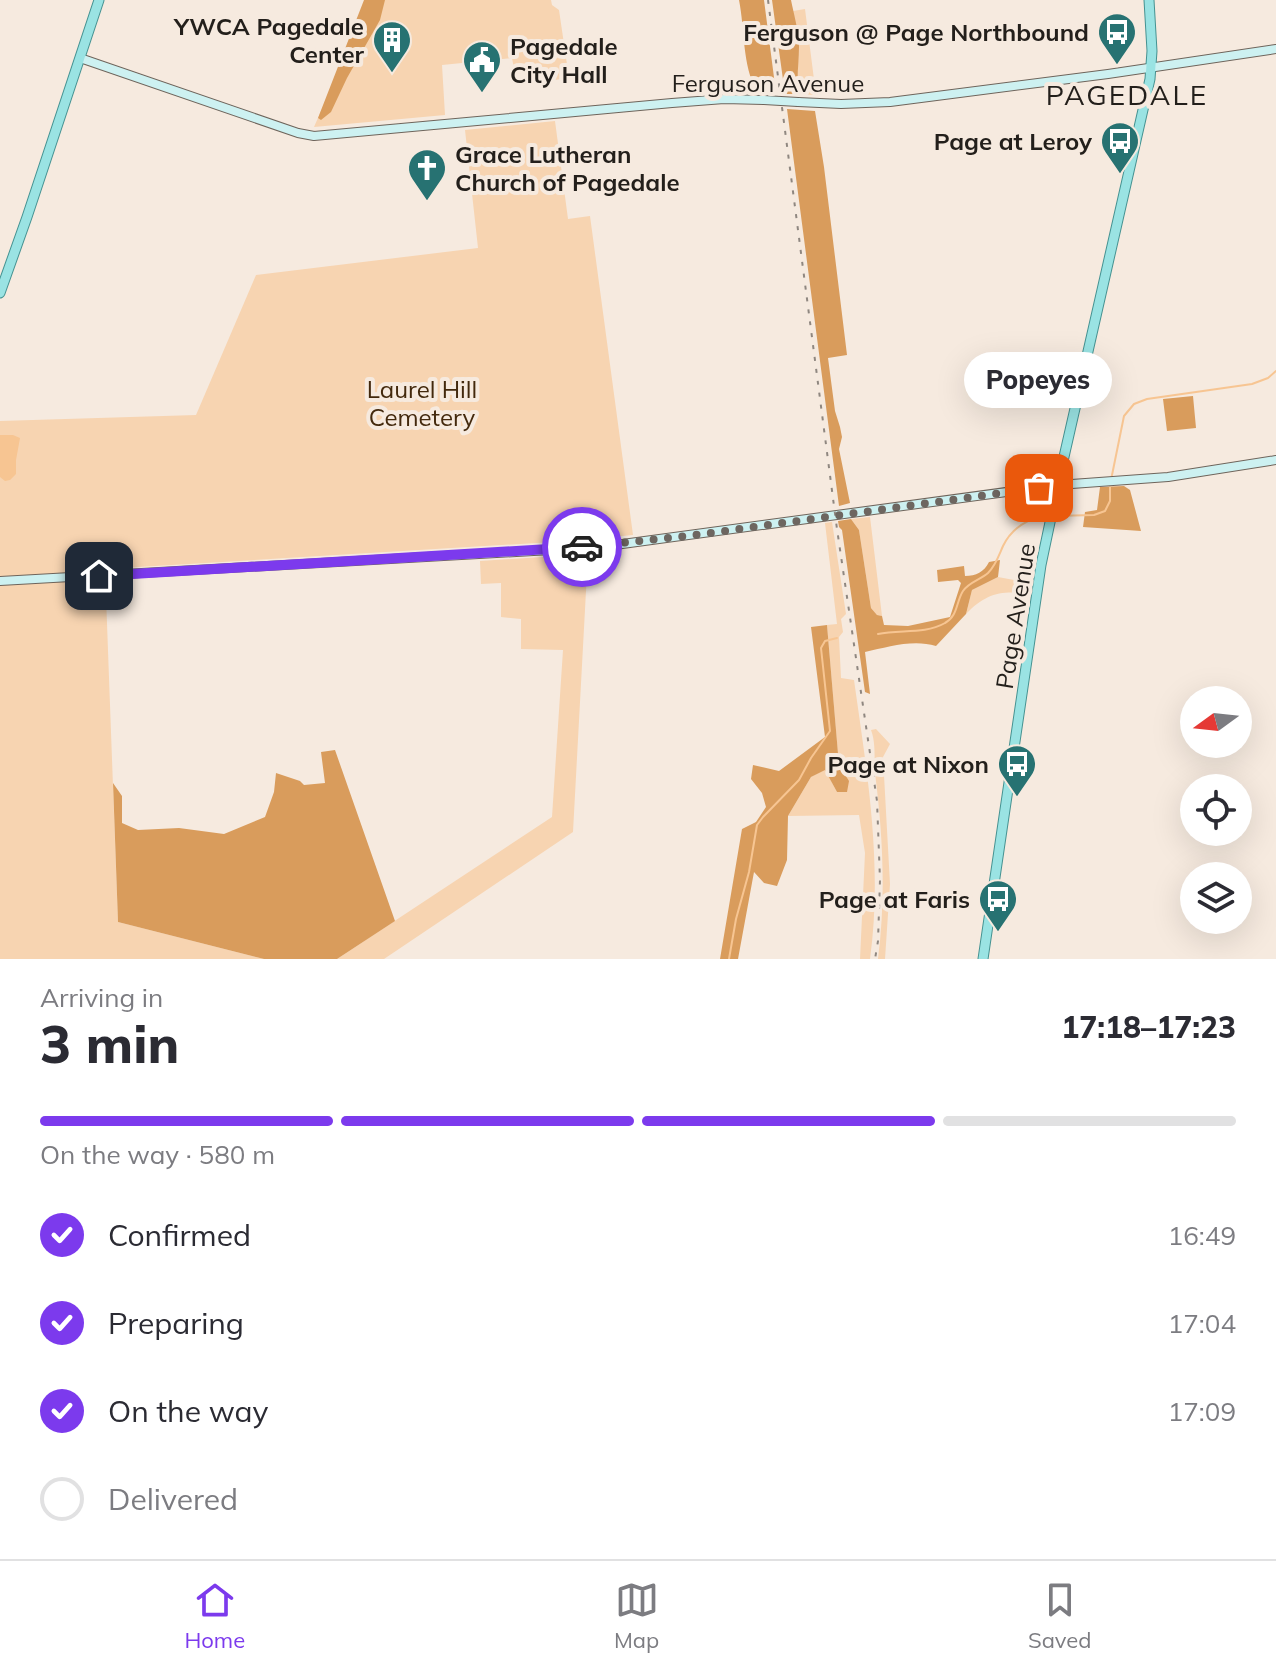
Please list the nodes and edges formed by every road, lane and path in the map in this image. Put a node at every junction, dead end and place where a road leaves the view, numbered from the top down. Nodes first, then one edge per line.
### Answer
1 (99, 0) edge
2 (1149, 0) edge
3 (1276, 49) edge
4 (80, 58) junction
5 (1151, 68) junction
6 (0, 293) edge
7 (1276, 460) edge
8 (1058, 485) junction
9 (0, 581) edge
10 (983, 959) edge

1 - 4 main road
2 - 5 main road, Page Avenue
3 - 5 street, Ferguson Avenue
4 - 5 street, Ferguson Avenue, bridge
4 - 6 main road
5 - 8 main road, Page Avenue
7 - 8 street
8 - 9 street
8 - 10 main road, Page Avenue

